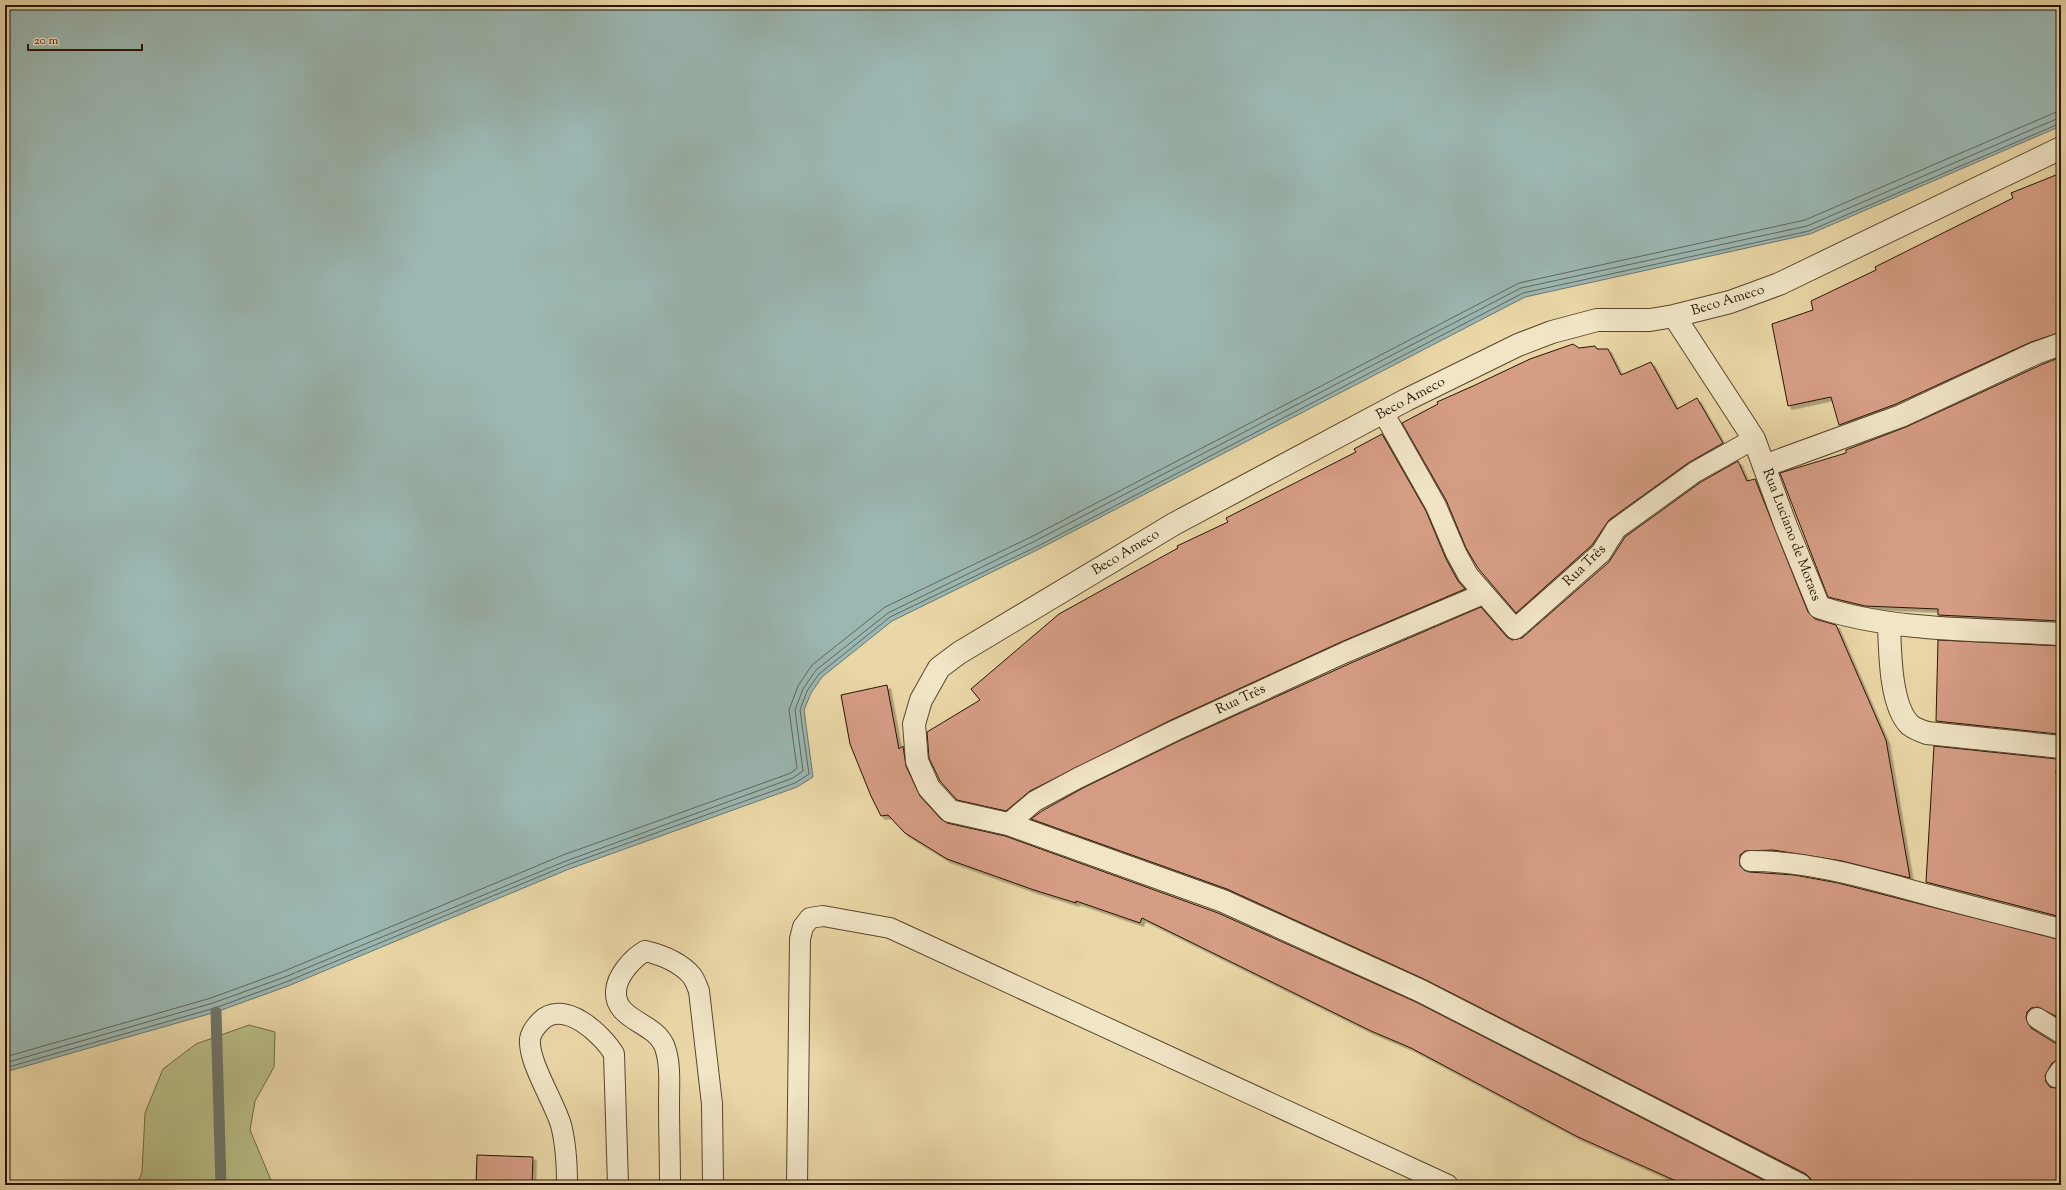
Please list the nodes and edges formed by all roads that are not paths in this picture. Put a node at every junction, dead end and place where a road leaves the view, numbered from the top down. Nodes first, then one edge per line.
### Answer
1 (2061, 148) edge
2 (1674, 316) junction
3 (2061, 344) edge
4 (1384, 414) junction
5 (1754, 439) junction
6 (1764, 466) junction
7 (1484, 594) junction
8 (1889, 624) junction
9 (2061, 634) edge
10 (2061, 747) edge
11 (1008, 824) junction
12 (1750, 861) dead end
13 (2061, 929) edge
14 (2037, 1018) dead end
15 (2061, 1033) edge
16 (567, 1185) edge
17 (618, 1185) edge
18 (670, 1185) edge
19 (713, 1185) edge
20 (797, 1185) edge
21 (1448, 1185) edge
22 (1800, 1185) edge

1 - 2 street, Beco Ameco
2 - 4 street, Beco Ameco
2 - 5 street, Rua Luciano de Moraes
3 - 6 street
4 - 7 lane, Rua Três
4 - 11 street, Beco Ameco
5 - 6 street, Rua Luciano de Moraes
5 - 7 lane, Rua Três
6 - 8 street, Rua Luciano de Moraes
7 - 11 lane, Rua Três
8 - 9 street, Rua Luciano de Moraes
8 - 10 street
11 - 22 street
12 - 13 lane
14 - 15 lane
16 - 17 lane
18 - 19 lane
20 - 21 lane

